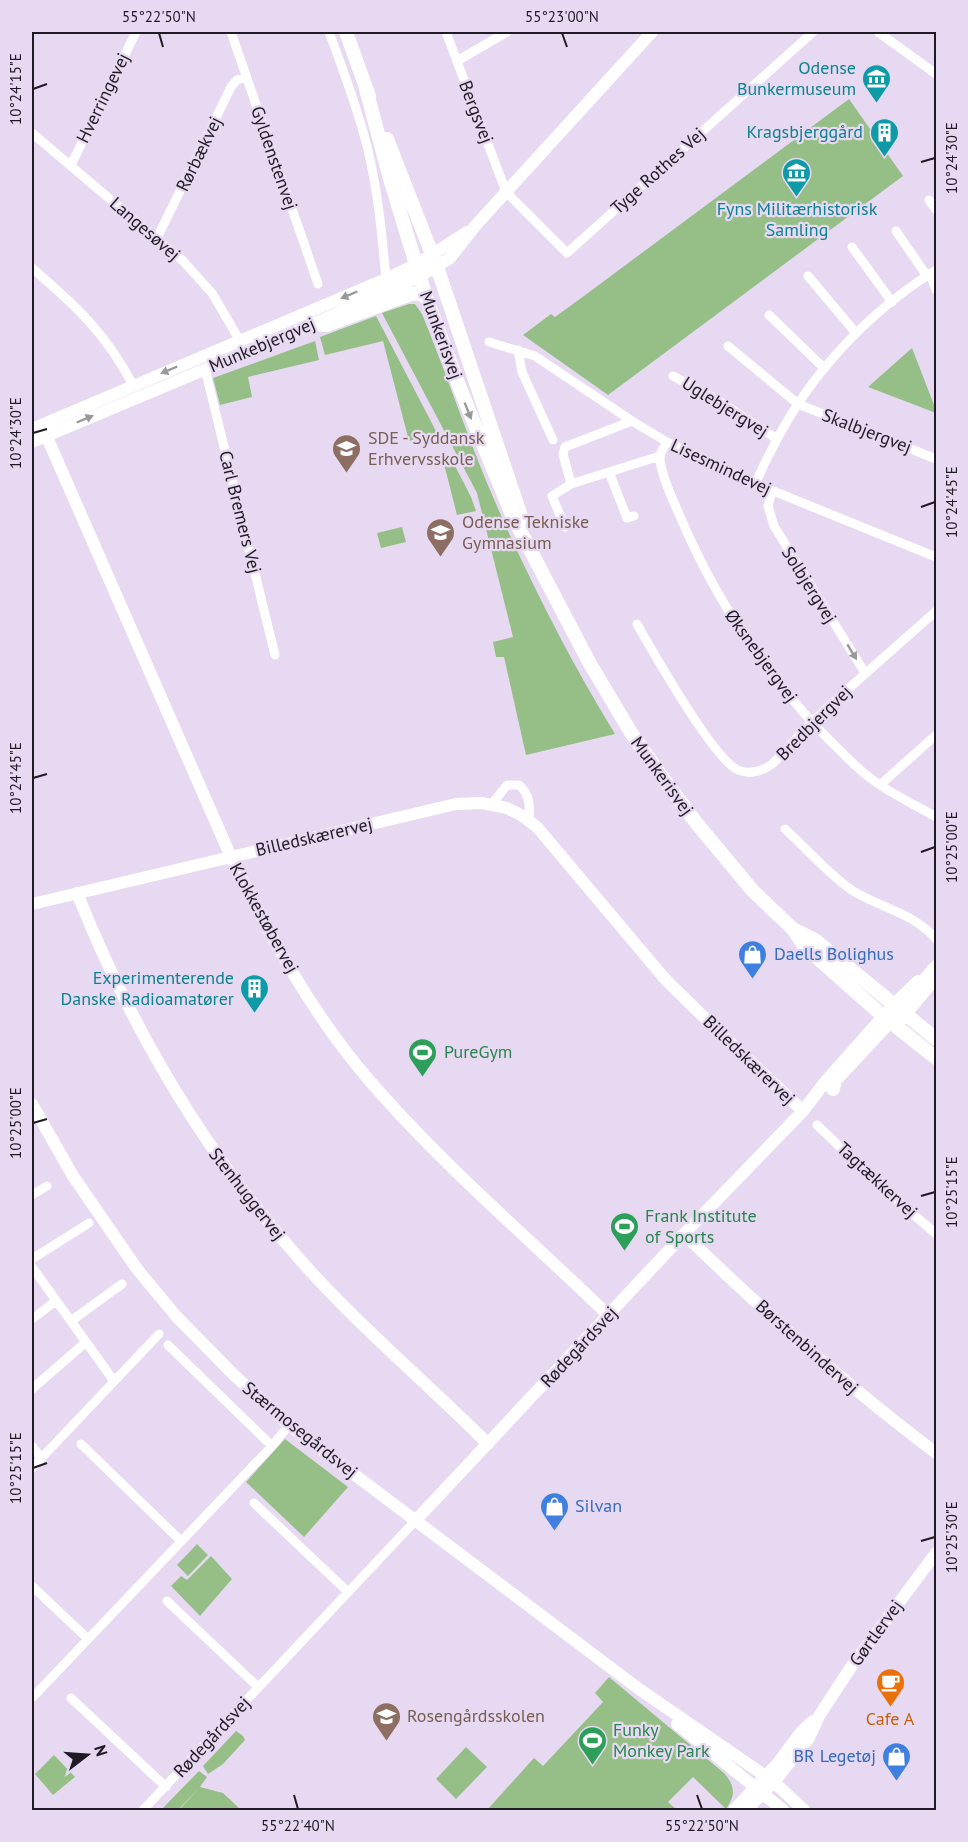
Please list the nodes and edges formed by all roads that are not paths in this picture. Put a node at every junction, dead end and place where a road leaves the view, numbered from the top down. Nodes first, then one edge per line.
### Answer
1 (136, 32) edge
2 (231, 32) edge
3 (329, 32) edge
4 (346, 32) edge
5 (446, 32) edge
6 (507, 32) edge
7 (652, 32) edge
8 (813, 32) edge
9 (878, 32) edge
10 (457, 61) junction
11 (936, 74) edge
12 (246, 77) junction
13 (366, 89) junction
14 (32, 133) edge
15 (71, 165) junction
16 (506, 192) junction
17 (929, 200) dead end
18 (936, 210) edge
19 (896, 231) dead end
20 (157, 238) junction
21 (852, 247) dead end
22 (426, 266) junction
23 (32, 268) edge
24 (931, 273) edge
25 (808, 276) dead end
26 (387, 279) junction
27 (318, 284) dead end
28 (936, 290) edge
29 (426, 297) junction
30 (891, 302) junction
31 (769, 315) dead end
32 (313, 324) junction
33 (856, 333) junction
34 (240, 341) junction
35 (489, 342) dead end
36 (728, 346) dead end
37 (518, 350) junction
38 (824, 368) junction
39 (205, 369) junction
40 (673, 376) dead end
41 (133, 386) junction
42 (798, 404) junction
43 (632, 421) junction
44 (32, 429) edge
45 (46, 435) junction
46 (777, 439) junction
47 (553, 440) dead end
48 (32, 442) edge
49 (667, 442) junction
50 (660, 456) junction
51 (936, 459) edge
52 (609, 472) junction
53 (571, 484) junction
54 (756, 484) junction
55 (772, 491) junction
56 (634, 516) dead end
57 (566, 527) dead end
58 (936, 557) edge
59 (542, 572) junction
60 (936, 611) edge
61 (637, 624) dead end
62 (275, 655) dead end
63 (865, 673) junction
64 (812, 722) junction
65 (936, 735) edge
66 (880, 785) junction
67 (492, 804) junction
68 (936, 816) edge
69 (529, 820) junction
70 (785, 829) dead end
71 (231, 857) junction
72 (77, 893) junction
73 (32, 904) edge
74 (793, 929) junction
75 (936, 939) edge
76 (936, 965) edge
77 (936, 978) edge
78 (894, 1015) junction
79 (936, 1039) edge
80 (936, 1049) edge
81 (936, 1058) edge
82 (833, 1089) joint
83 (32, 1104) edge
84 (806, 1107) junction
85 (817, 1125) dead end
86 (47, 1186) dead end
87 (32, 1195) edge
88 (89, 1224) dead end
89 (684, 1234) junction
90 (936, 1234) edge
91 (32, 1259) edge
92 (32, 1267) edge
93 (122, 1284) dead end
94 (56, 1301) junction
95 (608, 1316) junction
96 (32, 1319) edge
97 (71, 1322) junction
98 (159, 1334) dead end
99 (86, 1342) junction
100 (168, 1345) dead end
101 (114, 1381) junction
102 (32, 1389) edge
103 (289, 1425) junction
104 (81, 1444) dead end
105 (488, 1444) junction
106 (32, 1446) edge
107 (272, 1446) junction
108 (936, 1453) edge
109 (41, 1458) junction
110 (32, 1468) edge
111 (254, 1503) dead end
112 (416, 1520) junction
113 (181, 1541) junction
114 (936, 1553) edge
115 (32, 1586) edge
116 (348, 1592) junction
117 (167, 1601) dead end
118 (88, 1639) junction
119 (258, 1687) junction
120 (639, 1689) junction
121 (32, 1698) edge
122 (71, 1698) dead end
123 (764, 1786) junction
124 (166, 1787) junction
125 (143, 1810) edge
126 (734, 1810) edge
127 (746, 1810) edge
128 (783, 1810) edge
129 (795, 1810) edge
130 (804, 1810) edge

1 - 15 street, Hverringevej
2 - 12 street, Gyldenstenvej
3 - 26 street
4 - 13 main road, Munkerisvej
5 - 10 street, Bergsvej
6 - 10 street
7 - 16 street, Munkebjergvej
8 - 16 street, Tyge Rothes Vej
9 - 11 street
10 - 16 street, Bergsvej
12 - 20 street, Rørbækvej
12 - 27 street, Gyldenstenvej
13 - 22 main road, Munkerisvej
13 - 22 main road, Munkerisvej
14 - 15 street, Langesøvej
15 - 20 street, Langesøvej
16 - 22 street, Munkebjergvej
17 - 18 street
19 - 24 street
20 - 34 street, Langesøvej
21 - 30 street
22 - 26 street, Munkebjergvej
22 - 29 main road, Munkerisvej
22 - 32 street, Munkebjergvej
22 - 59 main road, Munkerisvej
23 - 41 street
24 - 28 street
24 - 30 street, Uglebjergvej
25 - 33 street
26 -> 34 street, Munkebjergvej
29 - 32 main road
29 -> 59 main road, Munkerisvej
30 - 33 street, Uglebjergvej
31 - 38 street
32 - 39 street, Munkebjergvej
33 - 38 street, Uglebjergvej
34 -> 41 street, Munkebjergvej
35 - 37 street, Lisesmindevej
36 - 42 street
37 - 43 street, Lisesmindevej
37 - 47 street
38 - 42 street, Uglebjergvej
45 -> 39 street, Munkebjergvej
39 - 62 street, Carl Bremers Vej
40 - 46 street, Uglebjergvej
41 - 44 street, Munkebjergvej
42 - 46 street, Uglebjergvej
42 - 51 street, Skalbjergvej
43 - 49 street, Lisesmindevej
43 - 53 street
45 - 48 street, Munkebjergvej
45 - 71 street, Klokkestøbervej
46 - 54 street, Uglebjergvej
49 - 50 street
49 - 54 street, Lisesmindevej
50 - 52 street
50 - 64 street, Øksnebjergvej
52 - 53 street
52 - 56 street
53 - 57 street
54 - 55 street, Lisesmindevej
55 - 58 street, Lisesmindevej
55 -> 63 street, Solbjergvej
59 - 74 main road, Munkerisvej
60 - 63 street, Bredbjergvej
61 - 64 street, Bredbjergvej
63 - 64 street, Bredbjergvej
64 - 66 street, Øksnebjergvej
65 - 66 street
66 - 68 street, Øksnebjergvej
67 - 69 street, Billedskærervej
67 - 69 street
67 - 71 street, Billedskærervej
69 - 84 street, Billedskærervej
70 - 75 street
71 - 72 street, Billedskærervej
71 - 95 street, Klokkestøbervej
72 - 73 street, Billedskærervej
72 - 105 street, Stenhuggervej
74 - 78 main road, Munkerisvej
74 - 78 main road, Munkerisvej
76 - 78 main road
77 - 78 street, Rødegårdsvej
78 - 79 main road, Munkerisvej
78 - 80 main road
78 - 81 main road, Munkerisvej
78 - 82 main road
78 - 84 street, Rødegårdsvej
82 - 84 street, Rødegårdsvej
83 - 103 street, Stærmosegårdsvej
84 - 89 street, Rødegårdsvej
85 - 90 street, Tagtækkervej
86 - 87 street
88 - 91 street
89 - 95 street, Rødegårdsvej
89 - 108 street, Børstenbindervej
92 - 94 street
93 - 97 street
94 - 96 street
94 - 97 street
95 - 105 street, Rødegårdsvej
97 - 99 street
98 - 101 street
99 - 101 street
99 - 102 street
100 - 107 street
101 - 109 street
103 - 107 street
103 - 112 street, Stærmosegårdsvej
104 - 113 street
105 - 112 street, Rødegårdsvej
106 - 109 street
107 - 113 street
109 - 110 street
111 - 116 street
112 - 116 street, Rødegårdsvej
112 - 120 street, Stærmosegårdsvej
113 - 118 street
114 - 123 street, Gørtlervej
115 - 118 street
116 - 119 street, Rødegårdsvej
117 - 119 street, Rødegårdsvej
118 - 121 street
119 - 124 street, Rødegårdsvej
120 - 123 street, Stærmosegårdsvej
120 - 123 street, Stærmosegårdsvej
122 - 124 street, Rødegårdsvej
123 - 126 street, Gørtlervej
123 - 127 street, Gørtlervej
123 - 128 street, Stærmosegårdsvej
123 - 129 street
123 - 130 street, Stærmosegårdsvej
124 - 125 street, Rødegårdsvej

